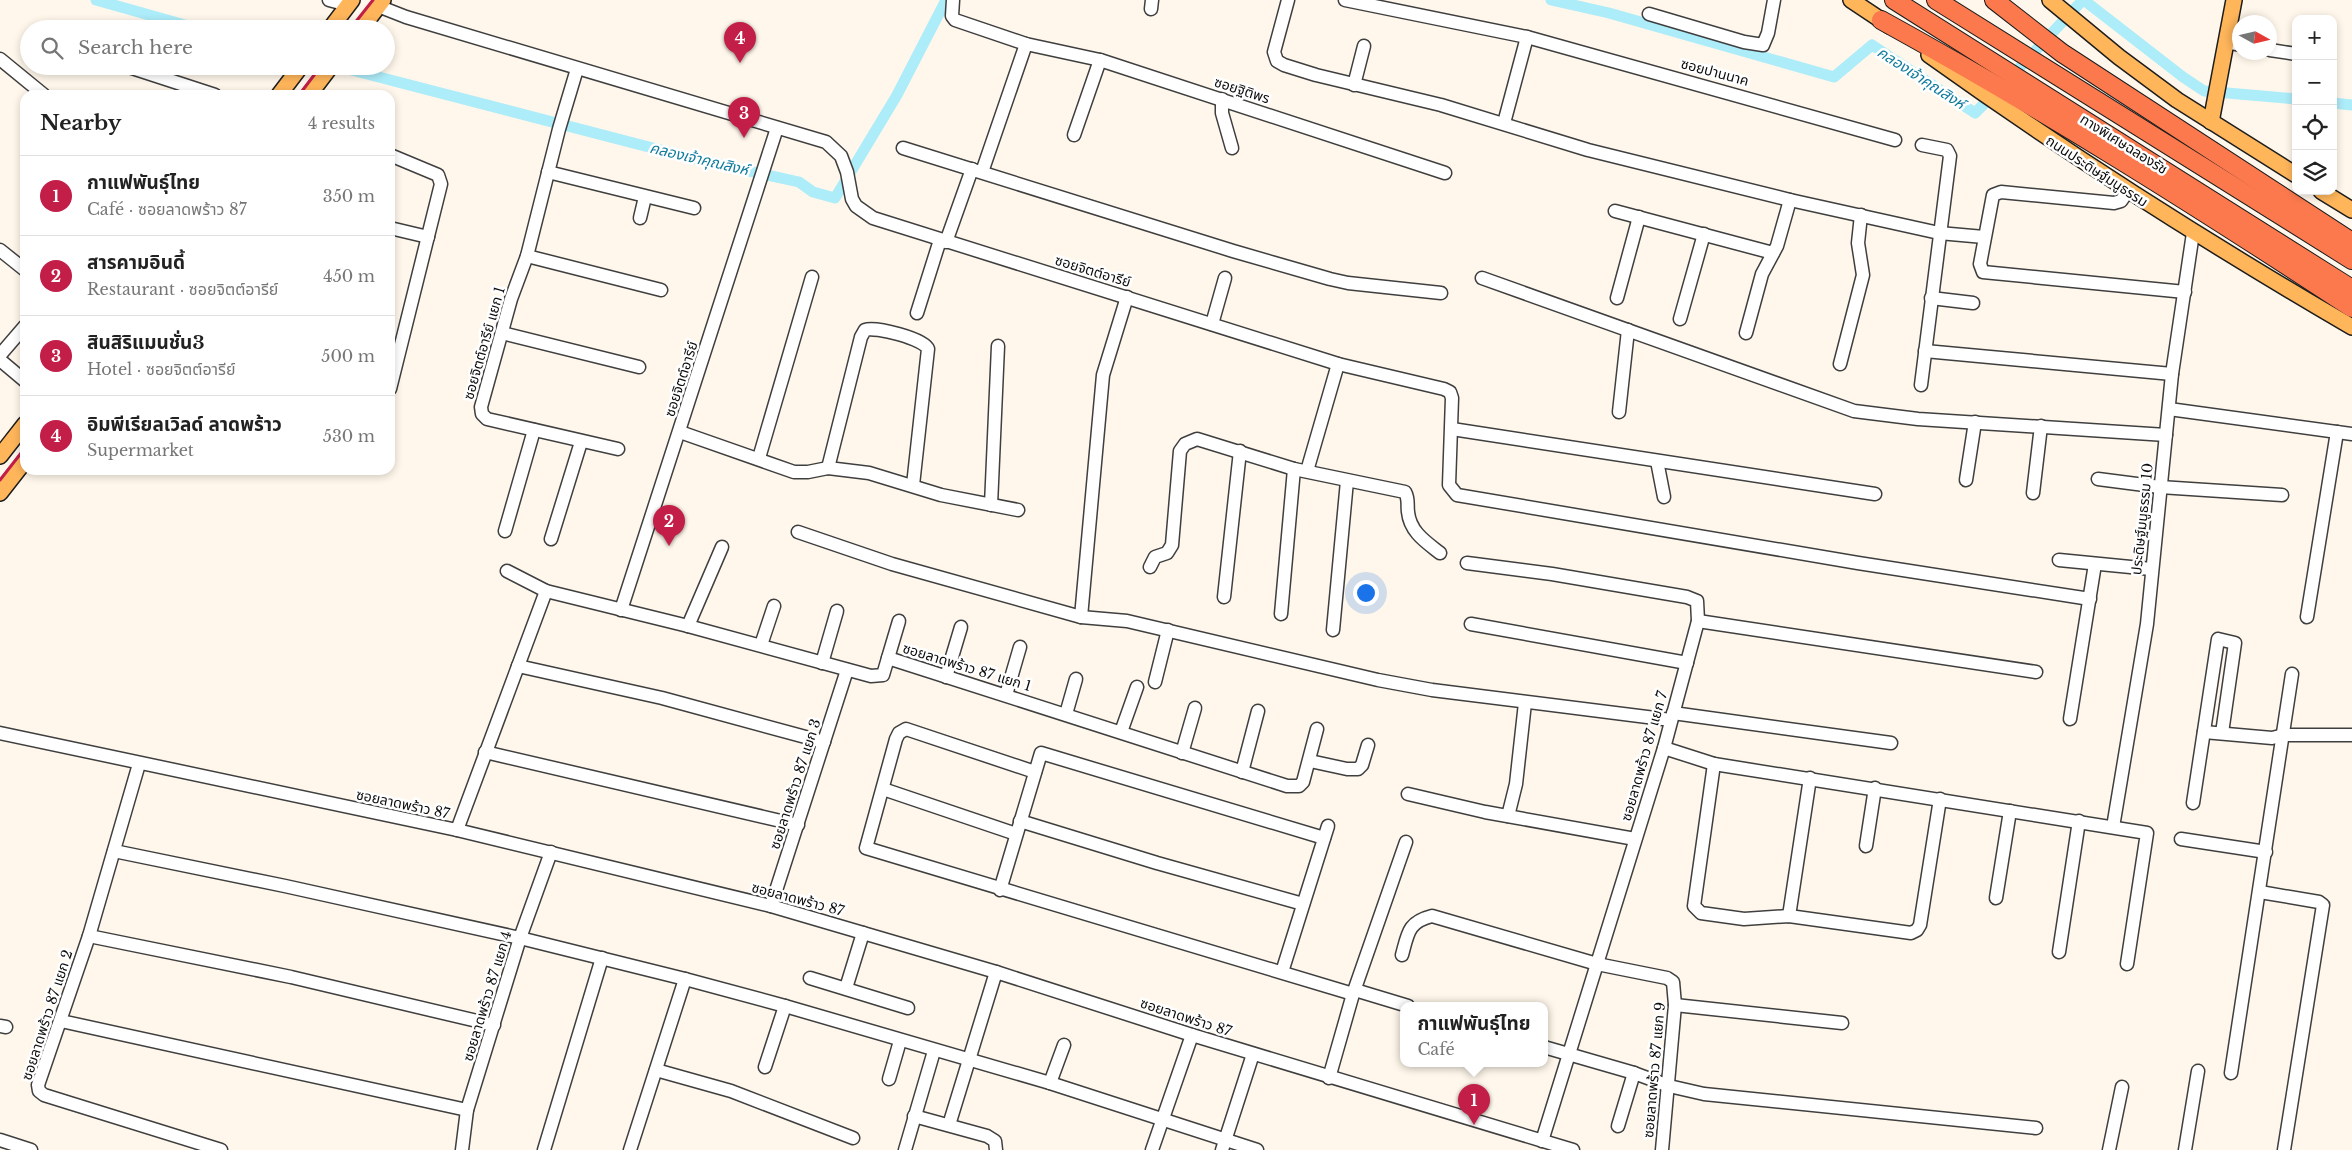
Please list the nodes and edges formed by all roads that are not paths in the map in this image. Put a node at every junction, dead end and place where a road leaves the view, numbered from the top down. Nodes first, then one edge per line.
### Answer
1 (329, 0) edge
2 (953, 0) edge
3 (1288, 0) edge
4 (1344, 0) edge
5 (1774, 0) edge
6 (1851, 0) edge
7 (1894, 0) edge
8 (1936, 0) edge
9 (1994, 0) edge
10 (2050, 0) edge
11 (2234, 0) edge
12 (350, 2) edge
13 (380, 3) edge
14 (1649, 14) dead end
15 (2234, 15) edge
16 (337, 20) edge
17 (367, 20) edge
18 (1882, 20) joint
19 (1527, 36) junction
20 (1026, 44) junction
21 (1364, 46) dead end
22 (2232, 46) edge
23 (2277, 51) edge
24 (2292, 53) edge
25 (0, 59) edge
26 (1100, 60) junction
27 (577, 69) junction
28 (154, 75) edge
29 (294, 75) edge
30 (325, 75) edge
31 (1354, 85) junction
32 (38, 90) edge
33 (200, 90) edge
34 (283, 90) edge
35 (313, 90) edge
36 (1991, 93) junction
37 (1222, 99) junction
38 (2211, 122) junction
39 (1504, 123) junction
40 (777, 128) junction
41 (1074, 135) dead end
42 (1895, 140) dead end
43 (1922, 145) dead end
44 (903, 148) dead end
45 (1232, 148) dead end
46 (395, 157) edge
47 (977, 170) junction
48 (548, 172) junction
49 (1445, 173) dead end
50 (2292, 173) edge
51 (2128, 191) junction
52 (2328, 195) edge
53 (645, 197) junction
54 (1790, 200) junction
55 (694, 208) dead end
56 (2352, 210) edge
57 (1615, 211) dead end
58 (1862, 215) junction
59 (1639, 217) junction
60 (640, 218) dead end
61 (395, 229) edge
62 (1939, 233) junction
63 (2193, 233) junction
64 (1704, 234) junction
65 (428, 237) junction
66 (1984, 237) junction
67 (943, 241) junction
68 (2352, 242) edge
69 (0, 250) edge
70 (1773, 253) junction
71 (527, 256) junction
72 (2352, 260) edge
73 (20, 266) edge
74 (812, 277) dead end
75 (1225, 278) dead end
76 (1482, 278) dead end
77 (2352, 289) edge
78 (661, 290) dead end
79 (2185, 292) junction
80 (1442, 293) dead end
81 (1127, 297) junction
82 (1617, 298) dead end
83 (1931, 298) junction
84 (1973, 303) dead end
85 (2352, 308) edge
86 (917, 313) dead end
87 (1680, 319) dead end
88 (1212, 324) junction
89 (2352, 327) edge
90 (1628, 330) junction
91 (20, 332) edge
92 (502, 333) junction
93 (1746, 333) dead end
94 (998, 346) dead end
95 (1925, 351) junction
96 (0, 355) edge
97 (0, 360) edge
98 (1338, 364) junction
99 (1840, 364) dead end
100 (639, 367) dead end
101 (395, 369) edge
102 (2172, 374) junction
103 (20, 377) edge
104 (1921, 385) dead end
105 (2169, 409) junction
106 (1619, 412) dead end
107 (1975, 422) junction
108 (2041, 426) junction
109 (1452, 428) junction
110 (20, 430) edge
111 (534, 430) junction
112 (680, 432) junction
113 (2336, 432) junction
114 (2352, 434) edge
115 (2166, 435) junction
116 (581, 442) junction
117 (618, 449) dead end
118 (1240, 451) junction
119 (0, 456) edge
120 (759, 458) junction
121 (1657, 460) junction
122 (20, 467) edge
123 (828, 468) junction
124 (1300, 470) junction
125 (2098, 479) dead end
126 (1966, 480) dead end
127 (1347, 481) junction
128 (913, 485) junction
129 (2160, 487) junction
130 (0, 493) edge
131 (2033, 493) dead end
132 (1875, 494) dead end
133 (2282, 495) dead end
134 (1664, 497) dead end
135 (991, 505) junction
136 (1018, 510) dead end
137 (505, 531) dead end
138 (798, 532) dead end
139 (551, 539) dead end
140 (722, 547) dead end
141 (1440, 553) dead end
142 (2059, 560) dead end
143 (1467, 563) dead end
144 (2095, 564) junction
145 (1150, 567) dead end
146 (2152, 570) junction
147 (507, 571) dead end
148 (546, 591) junction
149 (1224, 597) dead end
150 (2090, 599) junction
151 (774, 606) dead end
152 (621, 610) junction
153 (838, 611) dead end
154 (1281, 614) dead end
155 (1080, 617) junction
156 (2306, 617) dead end
157 (1698, 620) junction
158 (899, 621) dead end
159 (1471, 624) dead end
160 (688, 626) junction
161 (961, 628) dead end
162 (1168, 630) junction
163 (1333, 630) dead end
164 (761, 646) junction
165 (1020, 647) dead end
166 (888, 658) junction
167 (822, 663) junction
168 (1687, 663) junction
169 (518, 666) junction
170 (847, 670) junction
171 (2036, 672) dead end
172 (2292, 674) dead end
173 (946, 677) junction
174 (1076, 679) dead end
175 (1155, 682) dead end
176 (1137, 687) dead end
177 (1006, 695) junction
178 (1525, 703) junction
179 (1195, 708) dead end
180 (1258, 711) dead end
181 (1066, 714) junction
182 (1672, 716) junction
183 (2070, 719) dead end
184 (1317, 729) dead end
185 (1121, 732) junction
186 (2204, 732) junction
187 (0, 733) edge
188 (2222, 733) junction
189 (2284, 735) junction
190 (2352, 735) edge
191 (824, 742) junction
192 (1890, 743) dead end
193 (1368, 744) dead end
194 (1664, 748) junction
195 (485, 752) junction
196 (1182, 754) junction
197 (1310, 761) junction
198 (139, 764) junction
199 (1714, 764) junction
200 (1035, 772) junction
201 (1242, 772) junction
202 (1810, 778) junction
203 (1875, 788) junction
204 (883, 789) junction
205 (1408, 794) dead end
206 (1940, 799) junction
207 (2194, 802) dead end
208 (2010, 811) junction
209 (1508, 816) junction
210 (1020, 821) junction
211 (2079, 821) junction
212 (798, 825) junction
213 (2113, 827) junction
214 (457, 830) junction
215 (1016, 834) junction
216 (1635, 839) junction
217 (2181, 839) dead end
218 (1406, 842) dead end
219 (1866, 846) dead end
220 (114, 851) junction
221 (550, 852) junction
222 (2266, 852) junction
223 (1000, 890) junction
224 (2260, 892) junction
225 (1996, 898) dead end
226 (1303, 904) junction
227 (771, 906) junction
228 (1789, 916) junction
229 (863, 933) junction
230 (89, 936) junction
231 (520, 938) junction
232 (2059, 952) dead end
233 (1402, 955) dead end
234 (602, 958) junction
235 (1597, 964) junction
236 (2126, 964) dead end
237 (996, 972) junction
238 (1282, 972) junction
239 (810, 978) dead end
240 (684, 979) junction
241 (846, 988) junction
242 (1354, 992) junction
243 (1400, 1004) edge
244 (1675, 1005) junction
245 (785, 1006) junction
246 (908, 1008) dead end
247 (61, 1021) junction
248 (1842, 1023) dead end
249 (494, 1025) junction
250 (1192, 1035) junction
251 (900, 1041) junction
252 (1064, 1045) dead end
253 (1548, 1048) edge
254 (934, 1051) junction
255 (1253, 1054) junction
256 (1569, 1054) junction
257 (967, 1061) junction
258 (765, 1067) dead end
259 (656, 1070) junction
260 (2198, 1070) dead end
261 (1634, 1073) junction
262 (2231, 1073) dead end
263 (1329, 1078) junction
264 (889, 1079) dead end
265 (1050, 1083) junction
266 (1669, 1086) junction
267 (2122, 1087) dead end
268 (467, 1110) junction
269 (914, 1116) junction
270 (1163, 1120) junction
271 (949, 1125) junction
272 (1618, 1126) dead end
273 (2036, 1128) dead end
274 (853, 1138) dead end
275 (0, 1140) edge
276 (1542, 1141) junction
277 (1224, 1145) edge
278 (31, 1150) edge
279 (221, 1150) edge
280 (462, 1150) edge
281 (544, 1150) edge
282 (630, 1150) edge
283 (905, 1150) edge
284 (996, 1150) edge
285 (1152, 1150) edge
286 (1257, 1150) edge
287 (1573, 1150) edge
288 (1662, 1150) edge
289 (2109, 1150) edge
290 (2185, 1150) edge
291 (2284, 1150) edge

1 - 12 street
2 - 20 street, ซอยฐิติพร
3 - 31 street
4 - 19 street
5 - 14 street
6 - 18 main road
7 - 77 highway, ทางพิเศษฉลองรัช
8 - 72 highway, ทางพิเศษฉลองรัช
9 - 68 highway
10 - 38 main road
11 - 15 main road
12 - 16 main road
13 - 17 main road
13 - 27 street, ซอยจิตต์อารีย์
18 - 36 highway
19 - 39 street
19 - 42 street, ซอยปานนาค
20 - 26 street, ซอยฐิติพร
20 - 47 street
21 - 31 street
22 - 38 main road
23 - 24 street
25 - 32 street
26 - 37 street, ซอยฐิติพร
26 - 41 street
27 - 40 street, ซอยจิตต์อารีย์
27 - 48 street, ซอยจิตต์อารีย์ แยก 1
28 - 33 street
29 - 34 main road
30 - 35 main road
31 - 39 street
36 - 51 main road, ถนนประดิษฐ์มนูธรรม
36 - 85 highway
37 - 45 street
37 - 49 street, ซอยฐิติพร
38 - 50 main road
39 - 54 street
40 - 67 street, ซอยจิตต์อารีย์
40 - 112 street, ซอยจิตต์อารีย์
43 - 62 street
44 - 47 street
46 - 65 street
47 - 67 street
47 - 80 street
48 - 53 street
48 - 71 street, ซอยจิตต์อารีย์ แยก 1
51 - 63 main road, ถนนประดิษฐ์มนูธรรม
51 - 66 street
52 - 56 main road
53 - 55 street
53 - 60 street
54 - 58 street
54 - 70 street
57 - 59 street
58 - 62 street
58 - 99 street
59 - 64 street
59 - 82 street
61 - 65 street
62 - 66 street
62 - 83 street
63 - 79 street, ประดิษฐ์มนูธรรม 10
63 - 89 main road, ถนนประดิษฐ์มนูธรรม
64 - 70 street
64 - 87 street
65 - 101 street
66 - 79 street
67 - 81 street, ซอยจิตต์อารีย์
67 - 86 street
69 - 73 street
70 - 93 street
71 - 78 street
71 - 92 street, ซอยจิตต์อารีย์ แยก 1
74 - 120 street
75 - 88 street
76 - 90 street
79 - 102 street, ประดิษฐ์มนูธรรม 10
81 - 88 street, ซอยจิตต์อารีย์
81 - 155 street
83 - 84 street
83 - 95 street
88 - 98 street, ซอยจิตต์อารีย์
90 - 106 street
90 - 107 street
91 - 96 street
92 - 100 street
92 - 111 street, ซอยจิตต์อารีย์ แยก 1
94 - 135 street
95 - 102 street
95 - 104 street
97 - 103 street
98 - 109 street, ซอยจิตต์อารีย์
98 - 124 street
102 - 105 street, ประดิษฐ์มนูธรรม 10
105 - 113 street
105 - 115 street, ประดิษฐ์มนูธรรม 10
107 - 108 street
107 - 126 street
108 - 115 street
108 - 131 street
109 - 121 street
109 - 150 street
110 - 119 main road
111 - 116 street, ซอยจิตต์อารีย์ แยก 1
111 - 137 street
112 - 120 street
112 - 152 street, ซอยจิตต์อารีย์
113 - 114 street
113 - 156 street
115 - 129 street, ประดิษฐ์มนูธรรม 10
116 - 117 street, ซอยจิตต์อารีย์ แยก 1
116 - 139 street
118 - 124 street
118 - 145 street
118 - 149 street
120 - 123 street
121 - 132 street
121 - 134 street
122 - 130 main road
123 - 128 street
123 - 128 street
124 - 127 street
124 - 154 street
125 - 129 street
127 - 141 street
127 - 163 street
128 - 135 street
129 - 133 street
129 - 146 street, ประดิษฐ์มนูธรรม 10
135 - 136 street
138 - 155 street
140 - 160 street
142 - 144 street
143 - 157 street
144 - 146 street
144 - 150 street
146 - 213 street, ประดิษฐ์มนูธรรม 10
147 - 148 street, ซอยลาดพร้าว 87 แยก 1
148 - 152 street, ซอยลาดพร้าว 87 แยก 1
148 - 169 street
150 - 183 street
151 - 164 street
152 - 160 street, ซอยลาดพร้าว 87 แยก 1
153 - 167 street
155 - 162 street
157 - 168 street, ซอยลาดพร้าว 87 แยก 7
157 - 171 street
158 - 166 street
159 - 168 street
160 - 164 street, ซอยลาดพร้าว 87 แยก 1
161 - 173 street
162 - 175 street
162 - 178 street
164 - 167 street, ซอยลาดพร้าว 87 แยก 1
165 - 177 street
166 - 170 street, ซอยลาดพร้าว 87 แยก 1
166 - 173 street, ซอยลาดพร้าว 87 แยก 1
167 - 170 street, ซอยลาดพร้าว 87 แยก 1
168 - 182 street, ซอยลาดพร้าว 87 แยก 7
169 - 191 street
169 - 195 street
170 - 191 street, ซอยลาดพร้าว 87 แยก 3
172 - 189 street
173 - 177 street, ซอยลาดพร้าว 87 แยก 1
174 - 181 street
176 - 185 street
177 - 181 street, ซอยลาดพร้าว 87 แยก 1
178 - 182 street
178 - 209 street
179 - 196 street
180 - 201 street
181 - 185 street, ซอยลาดพร้าว 87 แยก 1
182 - 192 street
182 - 194 street, ซอยลาดพร้าว 87 แยก 7
184 - 197 street, ซอยลาดพร้าว 87 แยก 1
185 - 196 street, ซอยลาดพร้าว 87 แยก 1
186 - 188 street
186 - 188 street
186 - 207 street
187 - 198 street, ซอยลาดพร้าว 87
188 - 189 street
189 - 190 street
189 - 222 street
191 - 212 street, ซอยลาดพร้าว 87 แยก 3
193 - 197 street
194 - 199 street
194 - 216 street, ซอยลาดพร้าว 87 แยก 7
195 - 212 street
195 - 214 street
196 - 201 street, ซอยลาดพร้าว 87 แยก 1
197 - 201 street, ซอยลาดพร้าว 87 แยก 1
198 - 214 street, ซอยลาดพร้าว 87
198 - 220 street, ซอยลาดพร้าว 87 แยก 2
199 - 202 street
199 - 228 street
200 - 204 street
200 - 210 street
200 - 226 street
202 - 203 street
202 - 228 street
203 - 206 street
203 - 219 street
204 - 215 street
204 - 223 street
205 - 209 street
206 - 208 street
206 - 228 street
208 - 211 street
208 - 225 street
209 - 216 street
210 - 215 street
210 - 226 street
211 - 213 street
211 - 232 street
212 - 227 street, ซอยลาดพร้าว 87 แยก 3
213 - 236 street
214 - 221 street, ซอยลาดพร้าว 87
215 - 223 street
216 - 235 street, ซอยลาดพร้าว 87 แยก 7
217 - 222 street
218 - 242 street
220 - 230 street, ซอยลาดพร้าว 87 แยก 2
220 - 231 street
221 - 227 street, ซอยลาดพร้าว 87
221 - 231 street, ซอยลาดพร้าว 87 แยก 4
222 - 224 street
223 - 238 street
224 - 262 street
224 - 291 street
226 - 238 street
227 - 229 street, ซอยลาดพร้าว 87
229 - 237 street, ซอยลาดพร้าว 87
229 - 241 street
230 - 247 street, ซอยลาดพร้าว 87 แยก 2
230 - 249 street
231 - 234 street
231 - 249 street, ซอยลาดพร้าว 87 แยก 4
233 - 235 street, ซอยลาดพร้าว 87 แยก 9
234 - 240 street
234 - 281 street
235 - 244 street, ซอยลาดพร้าว 87 แยก 9
235 - 256 street, ซอยลาดพร้าว 87 แยก 7
237 - 250 street, ซอยลาดพร้าว 87
237 - 257 street
238 - 242 street
239 - 241 street
240 - 245 street
240 - 259 street
241 - 246 street
242 - 243 street
242 - 263 street
244 - 248 street
244 - 266 street, ซอยลาดพร้าว 87 แยก 9
245 - 251 street
245 - 258 street
247 - 268 street
247 - 279 street, ซอยลาดพร้าว 87 แยก 2
249 - 268 street, ซอยลาดพร้าว 87 แยก 4
250 - 255 street, ซอยลาดพร้าว 87
250 - 270 street
251 - 254 street
251 - 264 street
252 - 265 street
253 - 256 street
254 - 257 street
254 - 269 street
255 - 263 street, ซอยลาดพร้าว 87
255 - 277 street
256 - 261 street
256 - 276 street, ซอยลาดพร้าว 87 แยก 7
257 - 265 street
257 - 271 street
259 - 274 street
259 - 282 street
260 - 290 street
261 - 266 street
261 - 272 street
263 - 276 street, ซอยลาดพร้าว 87
265 - 270 street
266 - 273 street
266 - 288 street, ซอยลาดพร้าว 87 แยก 9
267 - 289 street
268 - 280 street, ซอยลาดพร้าว 87 แยก 4
269 - 271 street
269 - 283 street
270 - 277 street
270 - 285 street
271 - 284 street
275 - 278 street
276 - 287 street, ซอยลาดพร้าว 87
277 - 286 street

